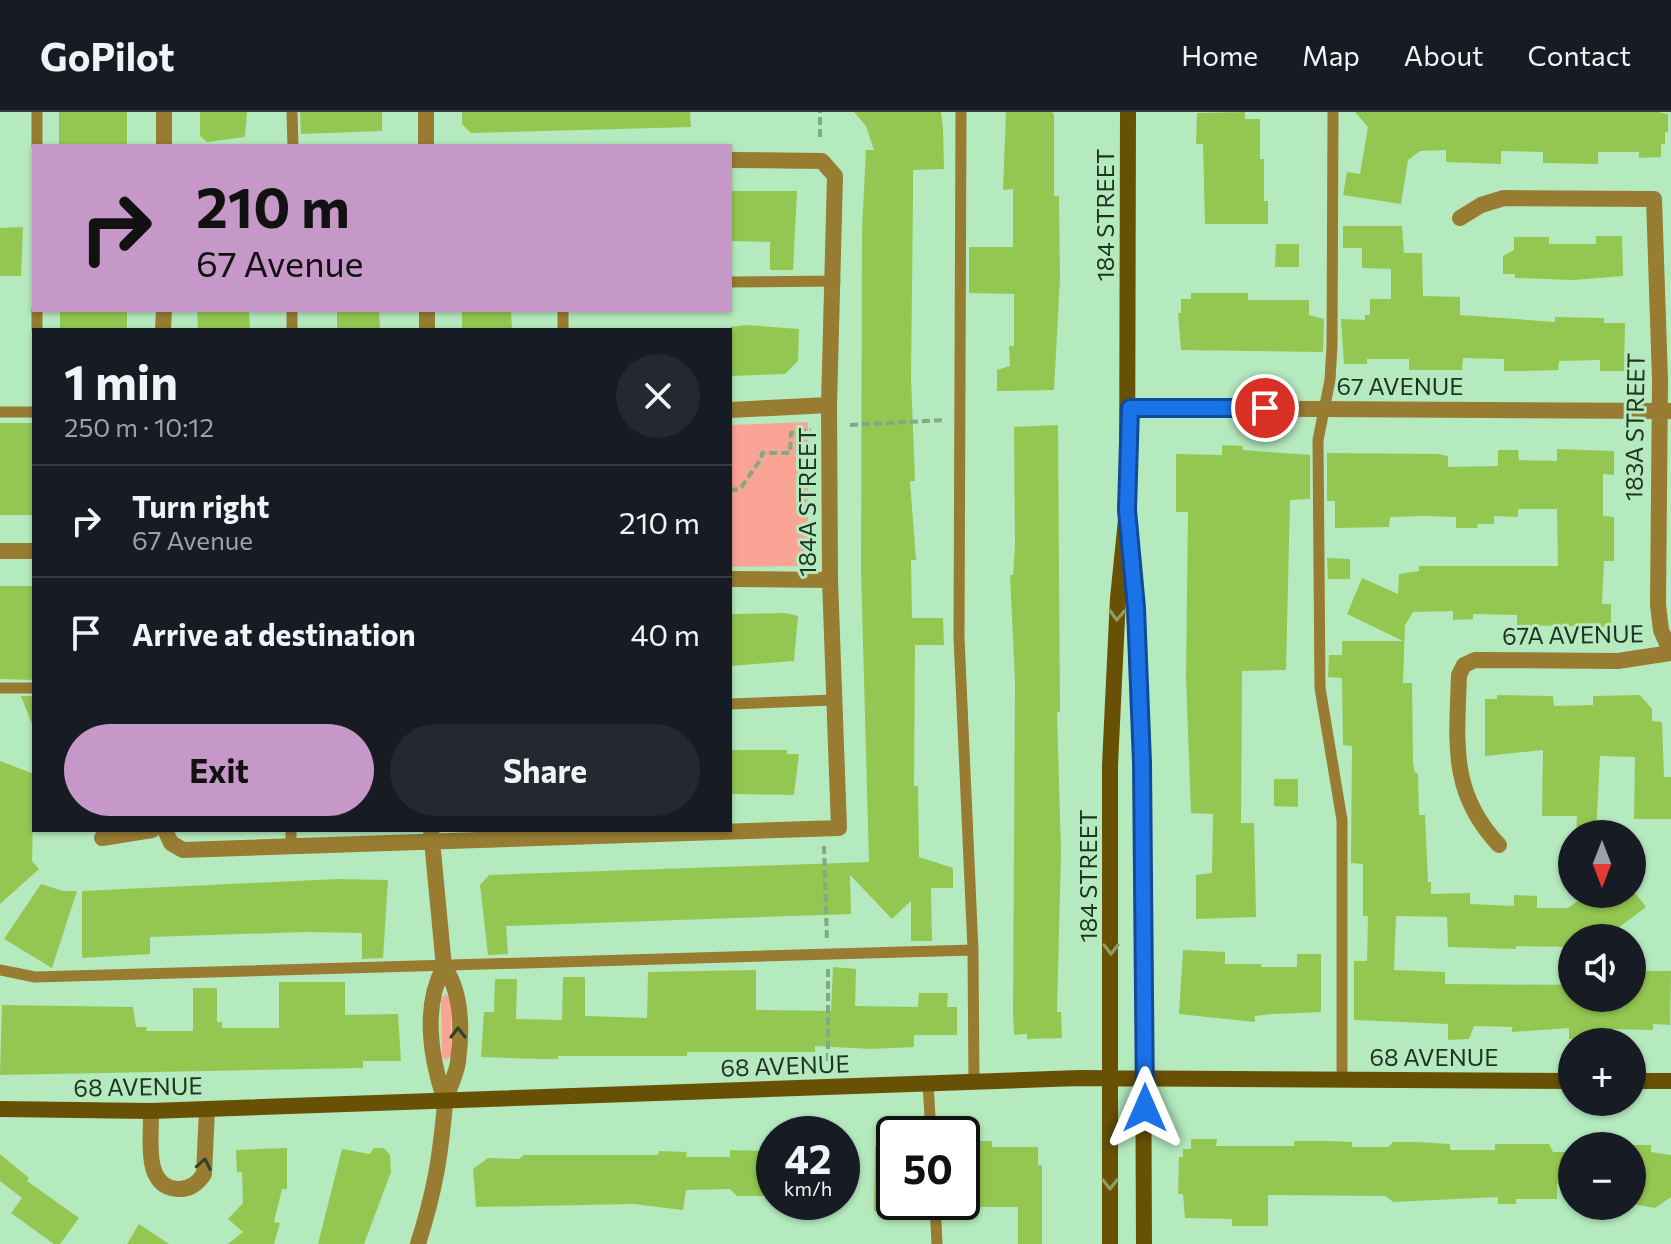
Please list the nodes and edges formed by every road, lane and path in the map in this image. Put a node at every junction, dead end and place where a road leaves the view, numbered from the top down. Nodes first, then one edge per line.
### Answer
1 (37, 112) edge
2 (164, 112) edge
3 (292, 112) edge
4 (426, 112) edge
5 (820, 112) edge
6 (961, 112) edge
7 (1128, 112) edge
8 (1333, 112) edge
9 (820, 137) dead end
10 (37, 144) edge
11 (164, 144) edge
12 (293, 144) edge
13 (426, 144) edge
14 (732, 160) edge
15 (1460, 218) dead end
16 (835, 281) junction
17 (732, 282) edge
18 (829, 405) junction
19 (1130, 408) junction
20 (1326, 409) junction
21 (732, 410) edge
22 (1665, 410) edge
23 (0, 412) edge
24 (32, 412) edge
25 (947, 420) dead end
26 (816, 425) dead end
27 (850, 425) dead end
28 (732, 490) edge
29 (1127, 510) junction
30 (0, 551) edge
31 (32, 551) edge
32 (732, 579) edge
33 (830, 580) junction
34 (1671, 653) edge
35 (0, 688) edge
36 (32, 688) edge
37 (834, 700) junction
38 (732, 704) edge
39 (732, 830) edge
40 (140, 832) edge
41 (166, 832) edge
42 (621, 832) edge
43 (566, 833) edge
44 (431, 836) edge
45 (102, 838) dead end
46 (291, 839) edge
47 (1499, 845) dead end
48 (824, 846) dead end
49 (827, 947) dead end
50 (973, 950) junction
51 (828, 966) dead end
52 (444, 967) junction
53 (0, 970) edge
54 (828, 1061) dead end
55 (1109, 1078) junction
56 (1145, 1078) junction
57 (1342, 1079) junction
58 (1558, 1081) edge
59 (1646, 1081) edge
60 (1671, 1081) edge
61 (974, 1082) junction
62 (928, 1083) junction
63 (445, 1101) junction
64 (0, 1109) edge
65 (207, 1109) junction
66 (151, 1111) junction
67 (930, 1116) edge
68 (936, 1220) edge
69 (418, 1244) edge
70 (937, 1244) edge
71 (1110, 1244) edge
72 (1144, 1244) edge

1 - 10 lane
2 - 11 street
3 - 12 lane
4 - 13 street
5 - 9 path
6 - 50 lane
7 - 19 main road, 184 STREET
8 - 20 lane
14 - 16 street, 184A STREET
15 - 22 street, 183A STREET
16 - 17 lane
16 - 18 street, 184A STREET
18 - 21 street
18 - 33 street, 184A STREET
19 - 20 street, 67 AVENUE
19 - 29 main road, 184 STREET
20 - 22 street, 67 AVENUE
20 - 57 lane
22 - 34 street, 183A STREET
23 - 24 lane
25 - 27 path
26 - 28 path
29 -> 55 main road, 184 STREET
29 - 56 main road, 184 STREET
30 - 31 street
32 - 33 street
33 - 37 street, 184A STREET
34 - 47 street, 67A AVENUE
35 - 36 lane
37 - 38 lane
37 - 39 street, 184A STREET
40 - 45 street
41 - 46 street
42 - 43 street, 184A STREET
43 - 44 street
44 - 46 street
44 - 52 street
48 - 49 path
50 - 52 lane
50 - 61 lane
51 - 54 path
52 - 53 lane
52 - 63 street
63 -> 52 street
55 - 56 main road, 68 AVENUE
55 - 61 main road, 68 AVENUE
55 -> 71 main road, 184 STREET
56 - 57 main road, 68 AVENUE
56 - 72 main road, 184 STREET
57 - 58 main road, 68 AVENUE
59 - 60 main road
61 - 62 main road, 68 AVENUE
62 - 63 main road, 68 AVENUE
62 - 67 lane
63 - 65 main road, 68 AVENUE
63 - 69 street
64 - 66 main road, 68 AVENUE
65 - 66 main road, 68 AVENUE
66 -> 65 street
68 - 70 lane

